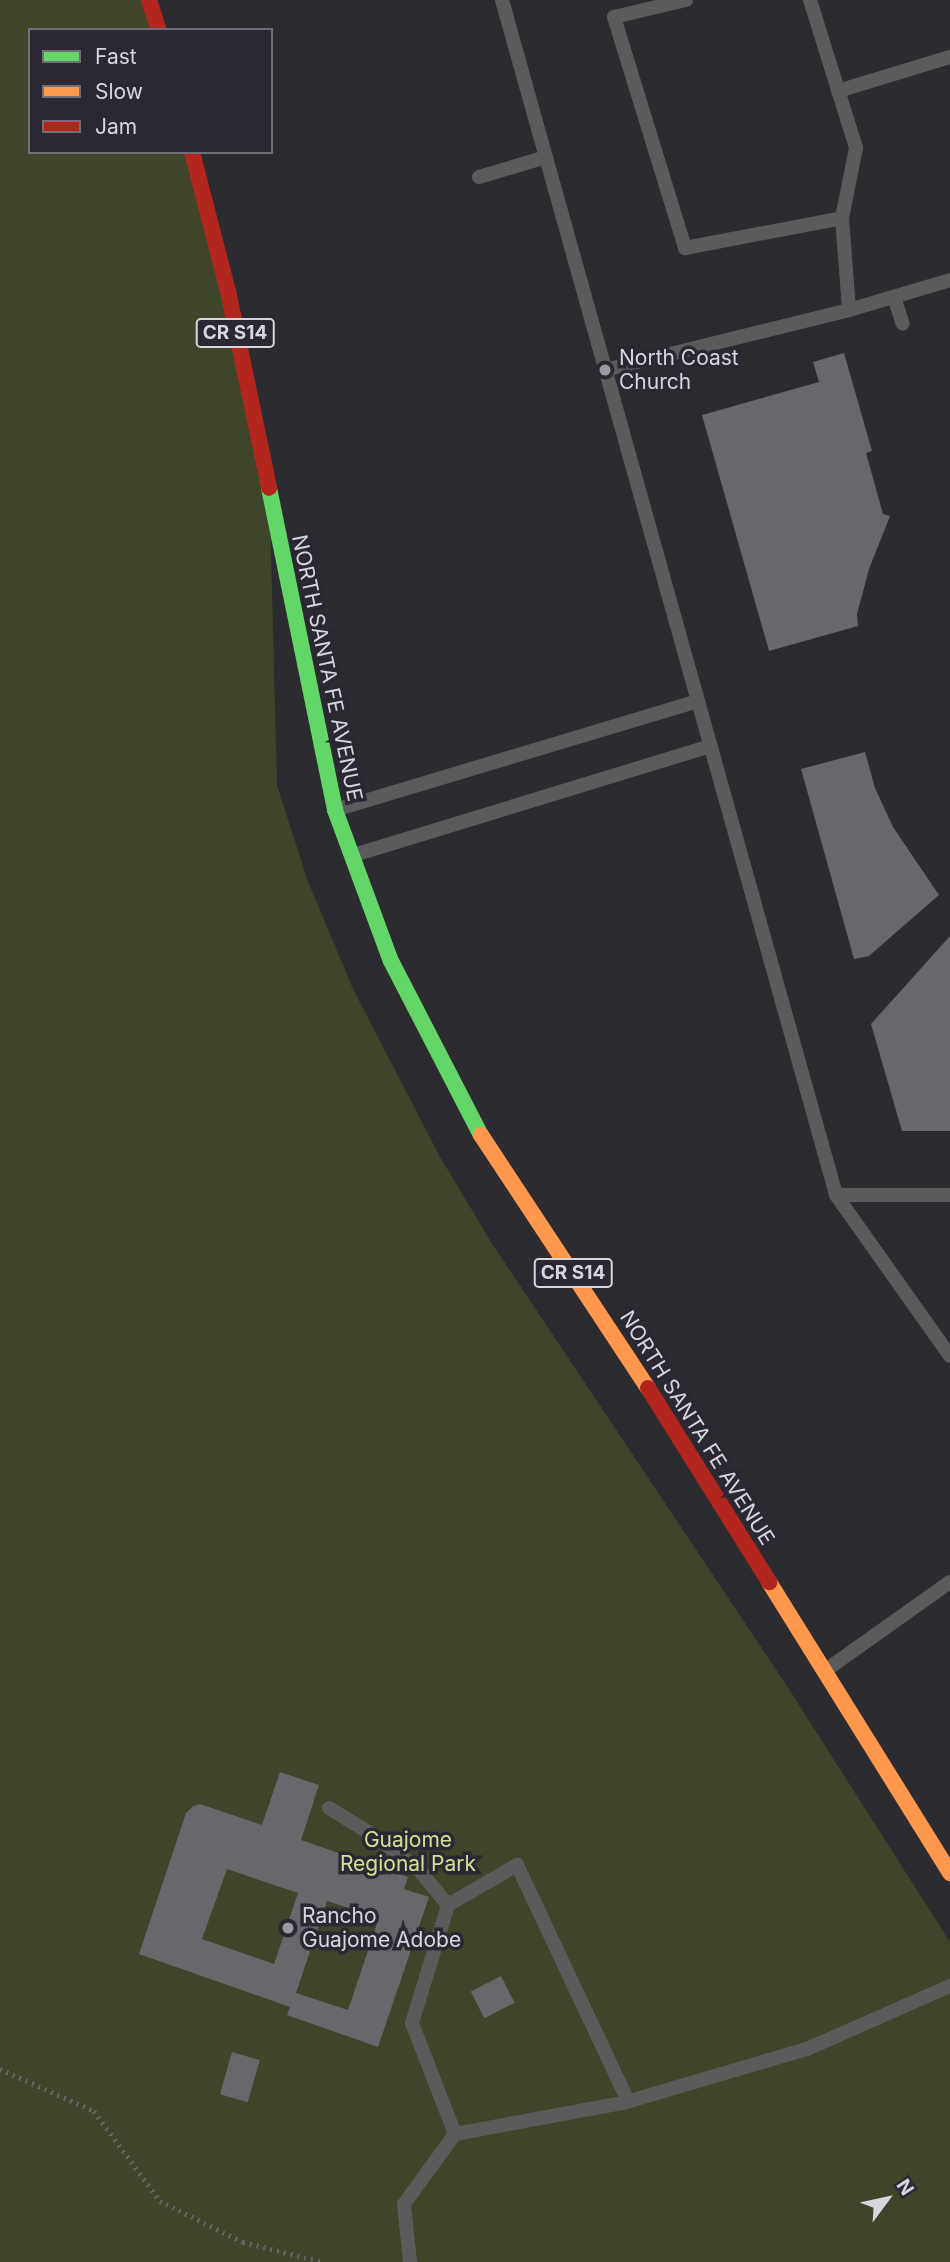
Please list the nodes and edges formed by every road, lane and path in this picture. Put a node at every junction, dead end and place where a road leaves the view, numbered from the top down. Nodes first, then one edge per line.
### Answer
1 (149, 0) edge
2 (502, 0) edge
3 (686, 0) edge
4 (810, 0) edge
5 (158, 28) edge
6 (950, 57) edge
7 (838, 91) junction
8 (192, 154) edge
9 (546, 157) junction
10 (479, 177) dead end
11 (842, 218) junction
12 (950, 280) edge
13 (894, 297) junction
14 (849, 310) junction
15 (903, 324) dead end
16 (605, 370) junction
17 (698, 701) junction
18 (711, 746) junction
19 (335, 810) junction
20 (354, 855) junction
21 (836, 1195) junction
22 (950, 1195) edge
23 (950, 1356) edge
24 (950, 1582) edge
25 (825, 1671) junction
26 (330, 1808) dead end
27 (950, 1873) edge
28 (448, 1905) junction
29 (950, 1986) edge
30 (0, 2069) edge
31 (628, 2101) junction
32 (455, 2134) junction
33 (324, 2262) edge
34 (410, 2262) edge

1 - 5 main road
2 - 9 lane
3 - 11 lane
4 - 7 lane
6 - 7 lane
7 - 11 lane
8 - 19 main road, NORTH SANTA FE AVENUE / CR S14
9 - 10 lane
9 - 16 lane
11 - 14 lane
12 - 13 lane
13 - 14 lane
13 - 15 lane
14 - 16 lane
16 - 17 lane
17 - 18 lane
17 - 19 lane
18 - 20 lane
18 - 21 lane
19 - 20 main road, NORTH SANTA FE AVENUE / CR S14
20 - 25 main road, NORTH SANTA FE AVENUE / CR S14
21 - 22 lane
21 - 23 lane
24 - 25 lane
25 - 27 main road, NORTH SANTA FE AVENUE / CR S14
26 - 28 lane
28 - 31 lane
28 - 32 lane
29 - 31 lane
30 - 33 path
31 - 32 lane
32 - 34 lane

